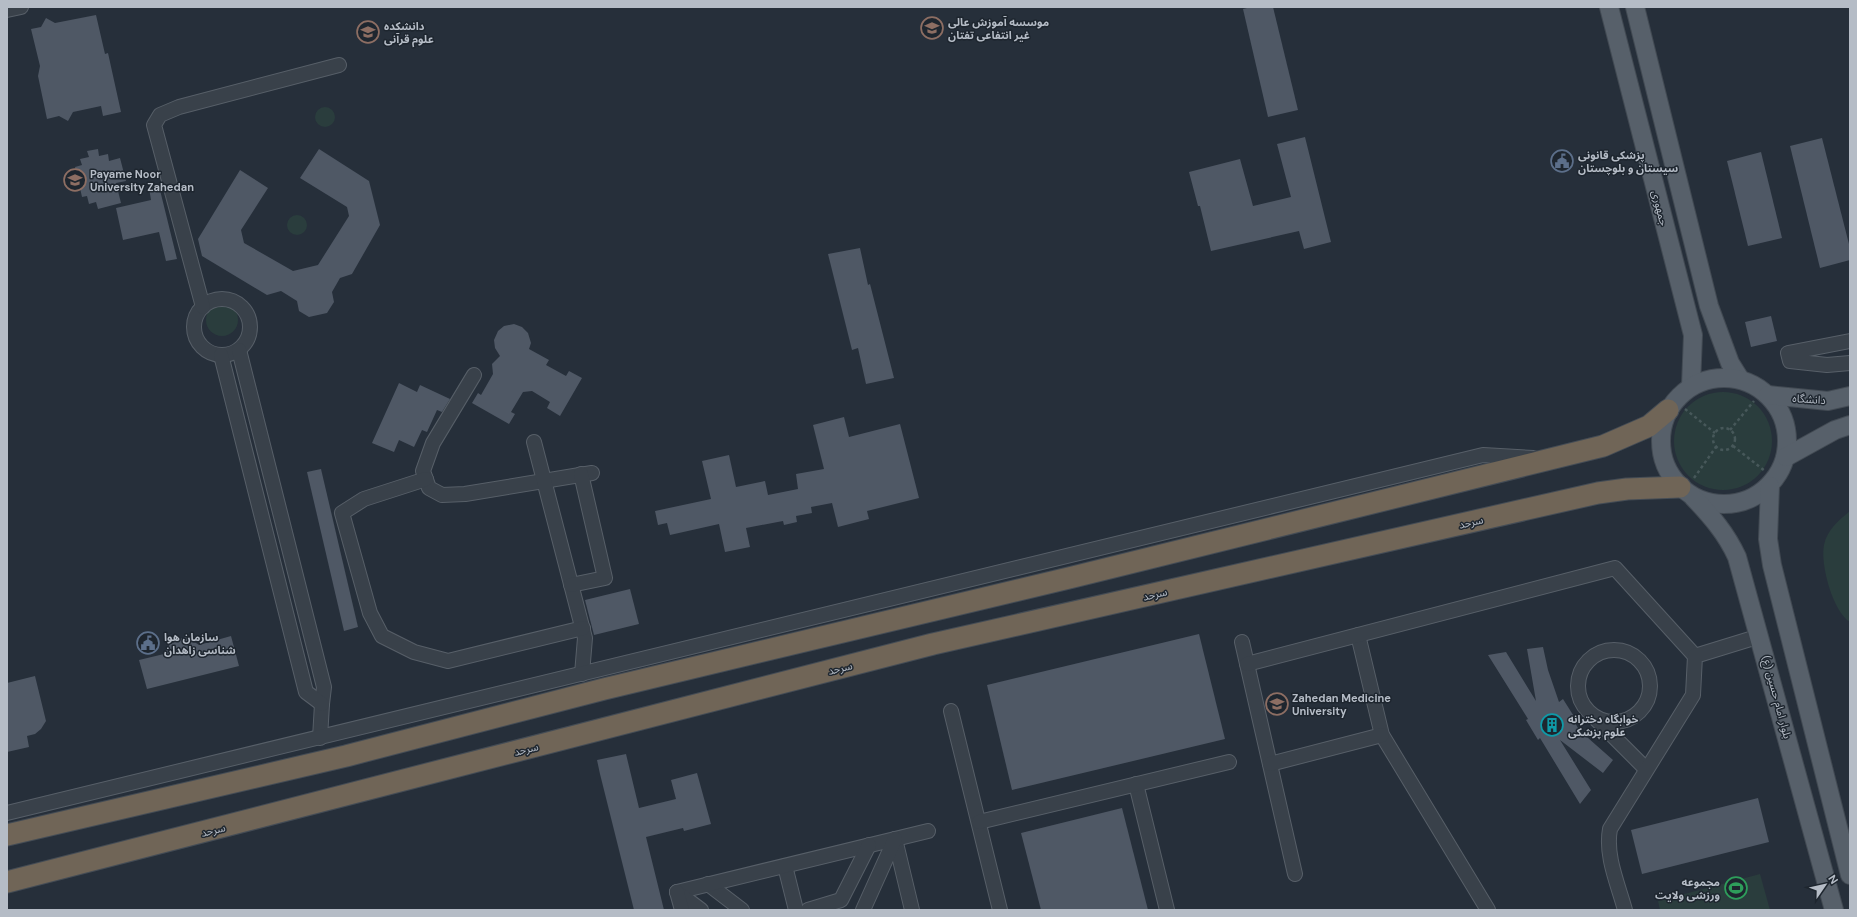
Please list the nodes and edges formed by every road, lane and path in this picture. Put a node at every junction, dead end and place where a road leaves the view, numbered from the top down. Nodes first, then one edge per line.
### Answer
1 (21, 7) edge
2 (1609, 7) edge
3 (1635, 7) edge
4 (7, 10) edge
5 (339, 65) dead end
6 (203, 307) junction
7 (1850, 341) edge
8 (239, 350) junction
9 (221, 355) junction
10 (1850, 363) edge
11 (474, 375) dead end
12 (1740, 379) junction
13 (1691, 386) junction
14 (1765, 393) junction
15 (1850, 396) edge
16 (1672, 405) junction
17 (1850, 425) edge
18 (1730, 430) junction
19 (1715, 433) junction
20 (534, 442) dead end
21 (1733, 446) junction
22 (1716, 447) junction
23 (1786, 457) junction
24 (1547, 459) junction
25 (426, 479) junction
26 (544, 479) junction
27 (1773, 482) junction
28 (1689, 488) junction
29 (572, 585) junction
30 (582, 628) junction
31 (1358, 635) junction
32 (1760, 636) junction
33 (1242, 642) dead end
34 (1695, 656) junction
35 (1247, 664) junction
36 (582, 674) junction
37 (322, 704) junction
38 (951, 710) dead end
39 (1593, 716) junction
40 (1382, 735) junction
41 (320, 738) junction
42 (1229, 762) dead end
43 (1270, 764) junction
44 (1646, 769) junction
45 (1136, 784) junction
46 (7, 813) edge
47 (979, 822) junction
48 (928, 831) dead end
49 (7, 835) edge
50 (895, 839) junction
51 (869, 845) junction
52 (785, 866) junction
53 (1295, 874) dead end
54 (1850, 875) edge
55 (7, 882) edge
56 (708, 884) junction
57 (677, 892) junction
58 (682, 910) edge
59 (701, 910) edge
60 (742, 910) edge
61 (796, 910) edge
62 (808, 910) edge
63 (863, 910) edge
64 (912, 910) edge
65 (1000, 910) edge
66 (1167, 910) edge
67 (1488, 910) edge
68 (1625, 910) edge
69 (1834, 910) edge

1 - 4 street
2 - 13 main road, جمهوری
3 - 12 main road
5 - 6 street
6 - 8 street
6 - 9 street
7 - 10 street
8 - 9 street
8 - 37 street
9 - 37 street
11 - 25 street
12 - 13 main road
12 - 14 main road
13 - 16 main road
14 - 15 main road, دانشگاه
14 - 18 path
14 - 23 main road
16 - 19 path
16 - 24 highway
16 - 28 main road, بلوار امام حسین (ع)
17 - 23 main road
18 - 19 path
18 - 21 path
19 - 22 path
20 - 26 street
21 - 22 path
21 - 27 path
22 - 28 path
23 - 27 main road
24 - 36 street
24 - 49 highway
25 - 26 street
25 - 30 street
26 - 29 street
26 - 29 street
27 - 28 main road
27 - 54 main road
28 - 32 main road, بلوار امام حسین (ع)
28 - 55 highway, سرحد
29 - 30 street
30 - 36 street
31 - 34 street
31 - 35 street
31 - 40 street
32 - 34 street
32 - 69 main road, بلوار امام حسین (ع)
33 - 35 street
34 - 44 street
35 - 43 street
36 - 41 street
37 - 41 street
38 - 47 street
39 - 39 street
39 - 44 street
40 - 43 street
40 - 67 street
41 - 46 street
42 - 45 street
43 - 53 street
44 - 68 street
45 - 47 street
45 - 66 street
47 - 65 street
48 - 50 street
50 - 51 street
50 - 63 street
50 - 64 street
51 - 52 street
51 - 62 street
52 - 56 street
52 - 61 street
56 - 57 street
56 - 60 street
57 - 58 street
57 - 59 street

